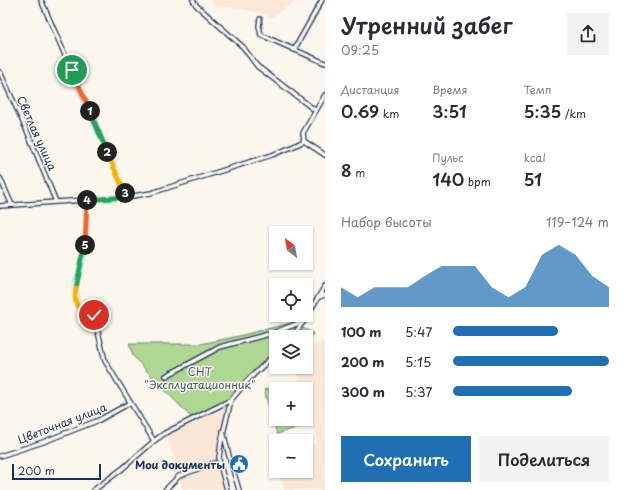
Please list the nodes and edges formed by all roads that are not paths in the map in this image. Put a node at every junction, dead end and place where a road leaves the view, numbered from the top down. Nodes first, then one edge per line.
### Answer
1 (41, 0) edge
2 (193, 0) edge
3 (322, 0) edge
4 (260, 19) dead end
5 (294, 50) junction
6 (325, 63) edge
7 (0, 72) edge
8 (325, 96) edge
9 (316, 112) junction
10 (304, 141) junction
11 (325, 155) edge
12 (0, 178) edge
13 (126, 197) junction
14 (87, 200) junction
15 (56, 202) junction
16 (12, 205) junction
17 (0, 206) edge
18 (325, 287) edge
19 (325, 295) edge
20 (319, 297) junction
21 (313, 306) edge
22 (299, 322) edge
23 (269, 360) edge
24 (166, 376) dead end
25 (231, 400) junction
26 (130, 403) junction
27 (223, 431) junction
28 (154, 441) junction
29 (0, 456) edge
30 (220, 463) junction
31 (94, 490) edge
32 (165, 490) edge
33 (227, 490) edge
34 (239, 490) edge

1 - 13 street
2 - 9 street
3 - 5 street
4 - 5 street
5 - 6 street
7 - 15 street, Светлая улица
8 - 9 street
9 - 10 street
10 - 11 street
10 - 13 street
12 - 16 street
13 - 14 street
14 - 15 street
14 - 26 street
15 - 16 street
16 - 17 street
18 - 20 street
19 - 20 street
20 - 21 street
22 - 24 street
23 - 25 street
25 - 27 street
25 - 28 street
26 - 28 street
26 - 29 street, Цветочная улица
27 - 30 street
27 - 34 street
28 - 31 street
30 - 32 street
30 - 33 street

